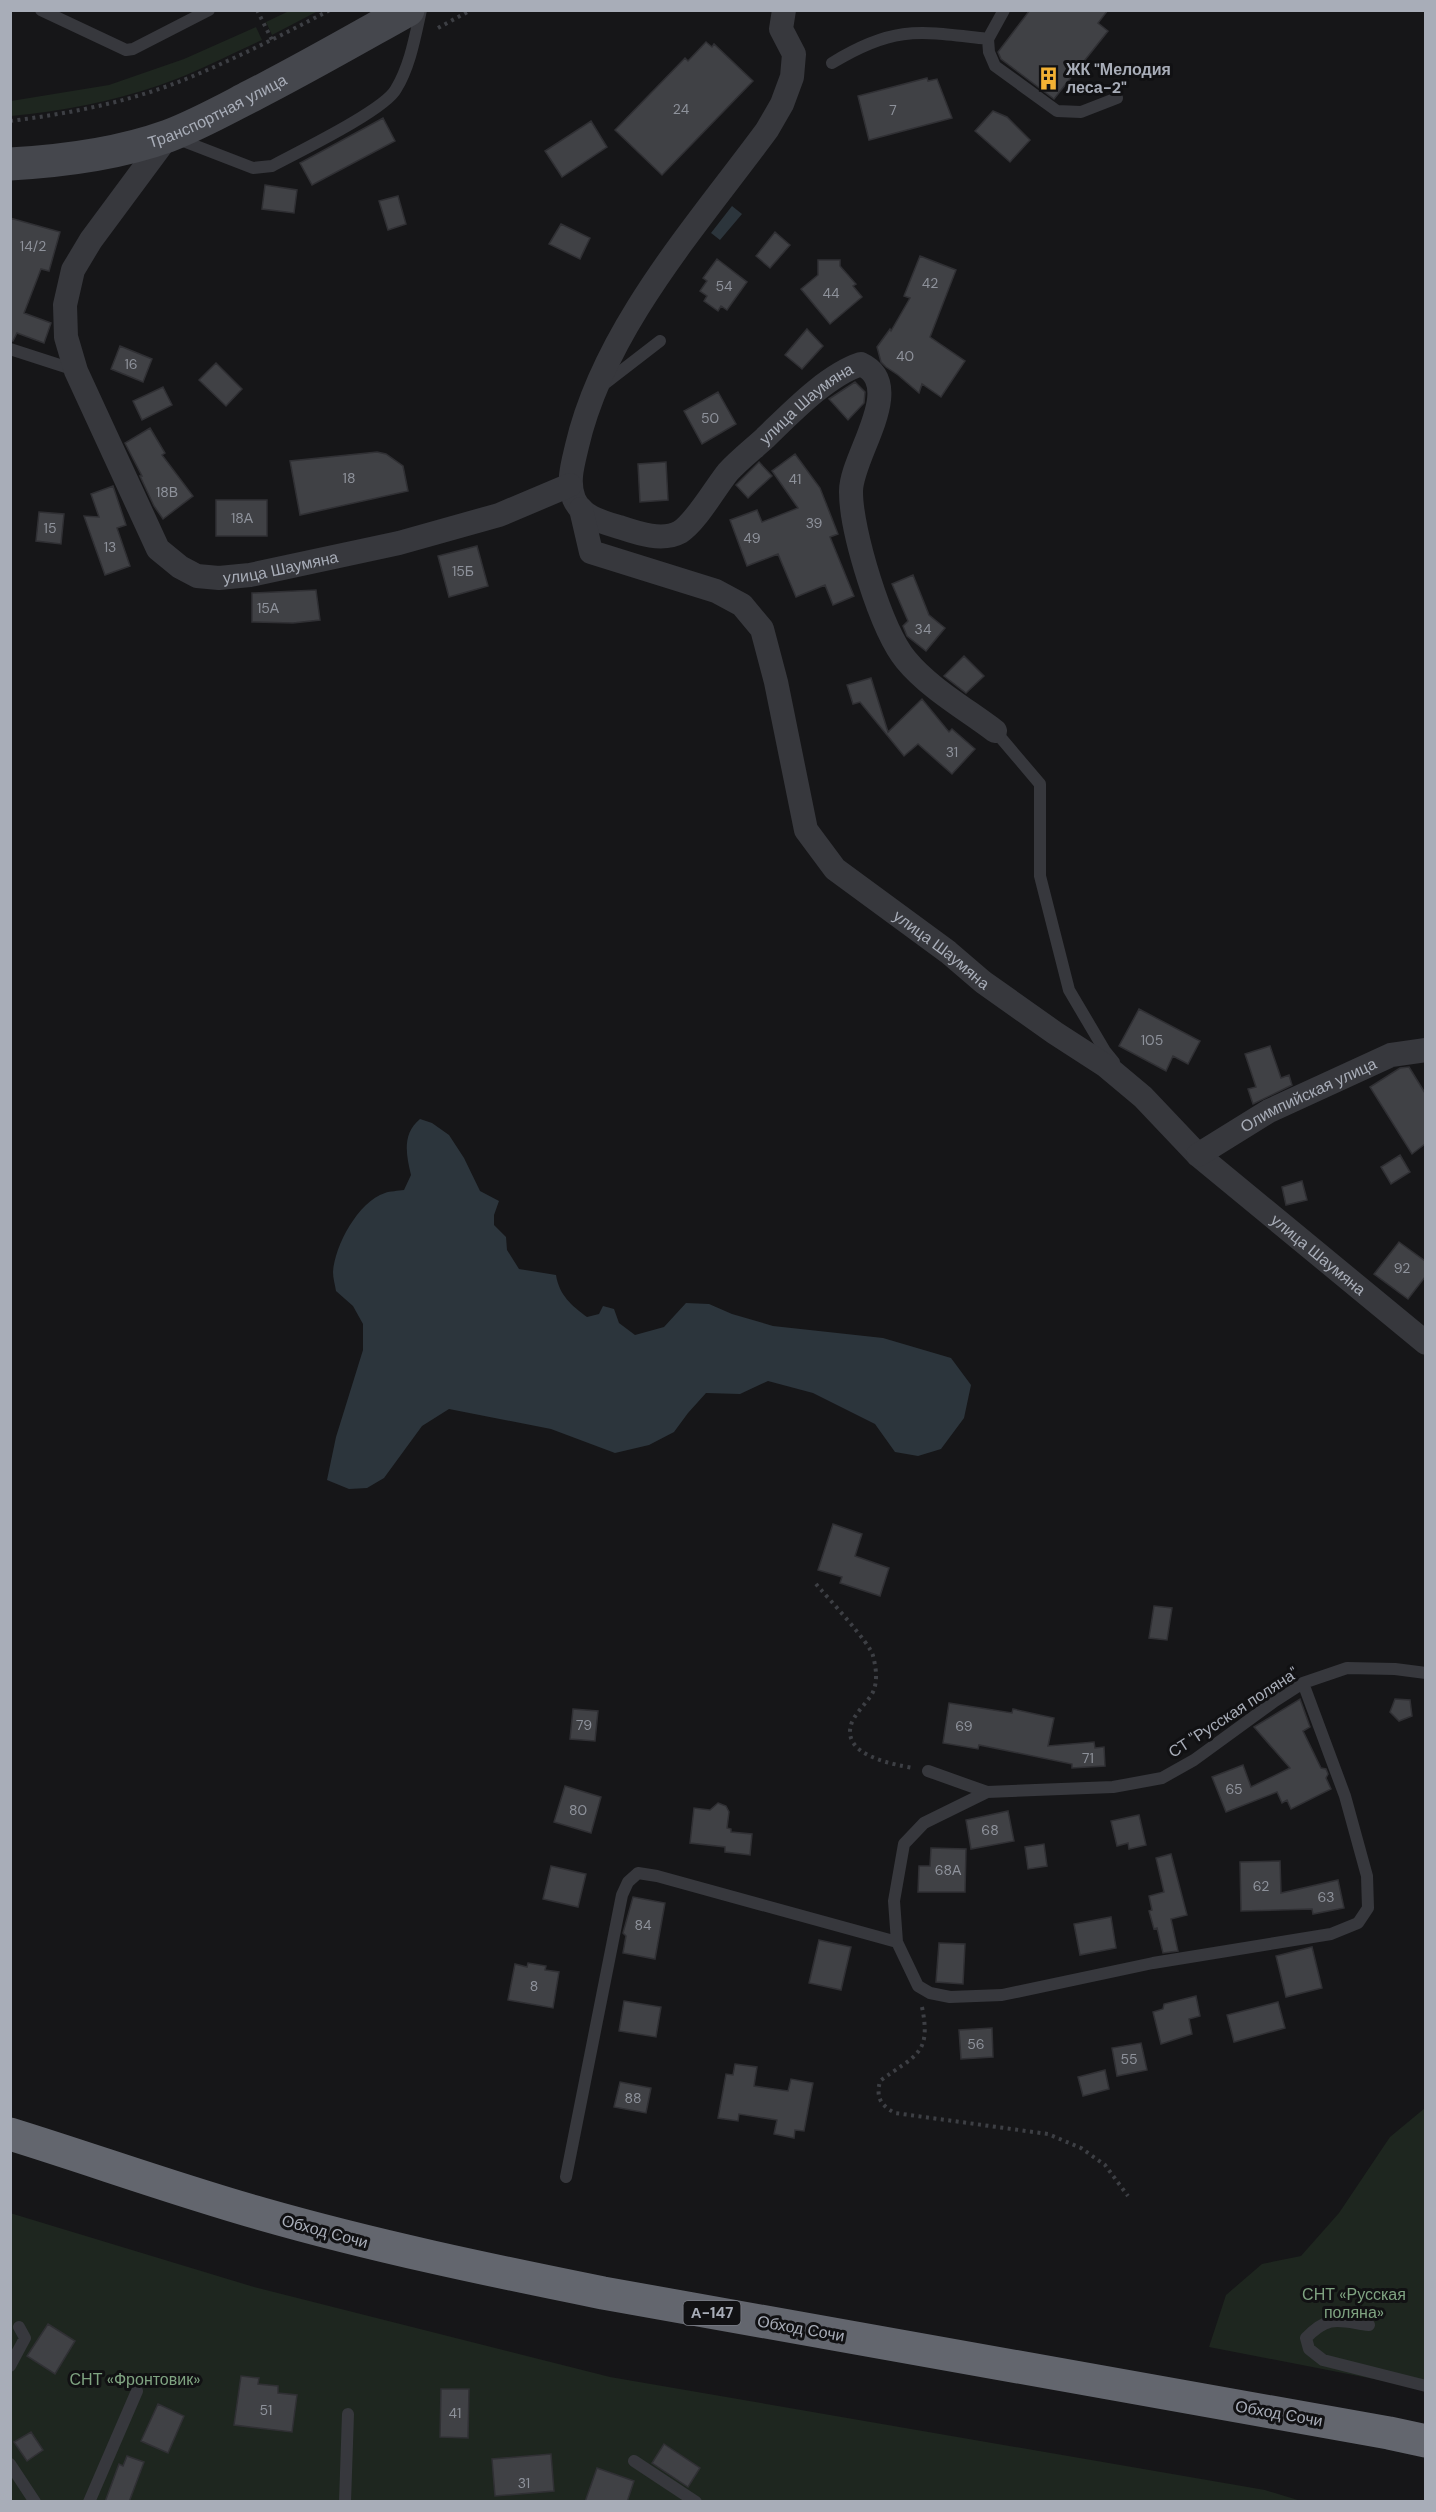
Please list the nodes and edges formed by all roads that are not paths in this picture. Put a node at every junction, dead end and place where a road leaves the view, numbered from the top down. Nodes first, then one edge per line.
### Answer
1 (40, 10) edge
2 (209, 10) edge
3 (408, 10) edge
4 (421, 10) edge
5 (784, 10) edge
6 (1004, 10) edge
7 (988, 39) junction
8 (832, 63) dead end
9 (1117, 98) dead end
10 (168, 136) junction
11 (10, 164) edge
12 (660, 341) dead end
13 (10, 349) edge
14 (76, 371) junction
15 (592, 393) junction
16 (570, 485) junction
17 (581, 509) junction
18 (995, 731) joint
19 (1425, 1050) edge
20 (1143, 1097) junction
21 (1198, 1155) junction
22 (1425, 1343) edge
23 (1425, 1673) edge
24 (1303, 1683) junction
25 (928, 1771) road end
26 (987, 1792) junction
27 (897, 1942) junction
28 (10, 2134) edge
29 (566, 2178) dead end
30 (1369, 2325) dead end
31 (19, 2327) dead end
32 (10, 2366) edge
33 (1425, 2386) edge
34 (137, 2391) dead end
35 (348, 2414) dead end
36 (1425, 2441) edge
37 (634, 2461) dead end
38 (10, 2464) edge
39 (35, 2502) edge
40 (89, 2502) edge
41 (345, 2502) edge
42 (696, 2502) edge

1 - 2 lane
3 - 10 main road, Транспортная улица
4 - 10 lane
5 - 15 street
6 - 7 lane
7 - 8 lane
7 - 9 lane
10 - 11 main road, Транспортная улица
10 - 14 street, улица Шаумяна
12 - 15 lane
13 - 14 lane
14 - 16 street, улица Шаумяна
15 - 16 street
16 - 17 street, улица Шаумяна
17 - 18 street, улица Шаумяна
17 - 20 street, улица Шаумяна
18 - 20 lane
19 - 21 street, Олимпийская улица
20 - 21 street, улица Шаумяна
21 - 22 street, улица Шаумяна
23 - 24 lane, СТ "Русская поляна"
24 - 26 lane, СТ "Русская поляна"
24 - 27 lane
25 - 26 lane
26 - 27 lane
27 - 29 lane
28 - 36 highway, Обход Сочи / А-147
30 - 33 lane
31 - 32 lane
34 - 40 lane
35 - 41 lane
37 - 42 lane
38 - 39 lane

